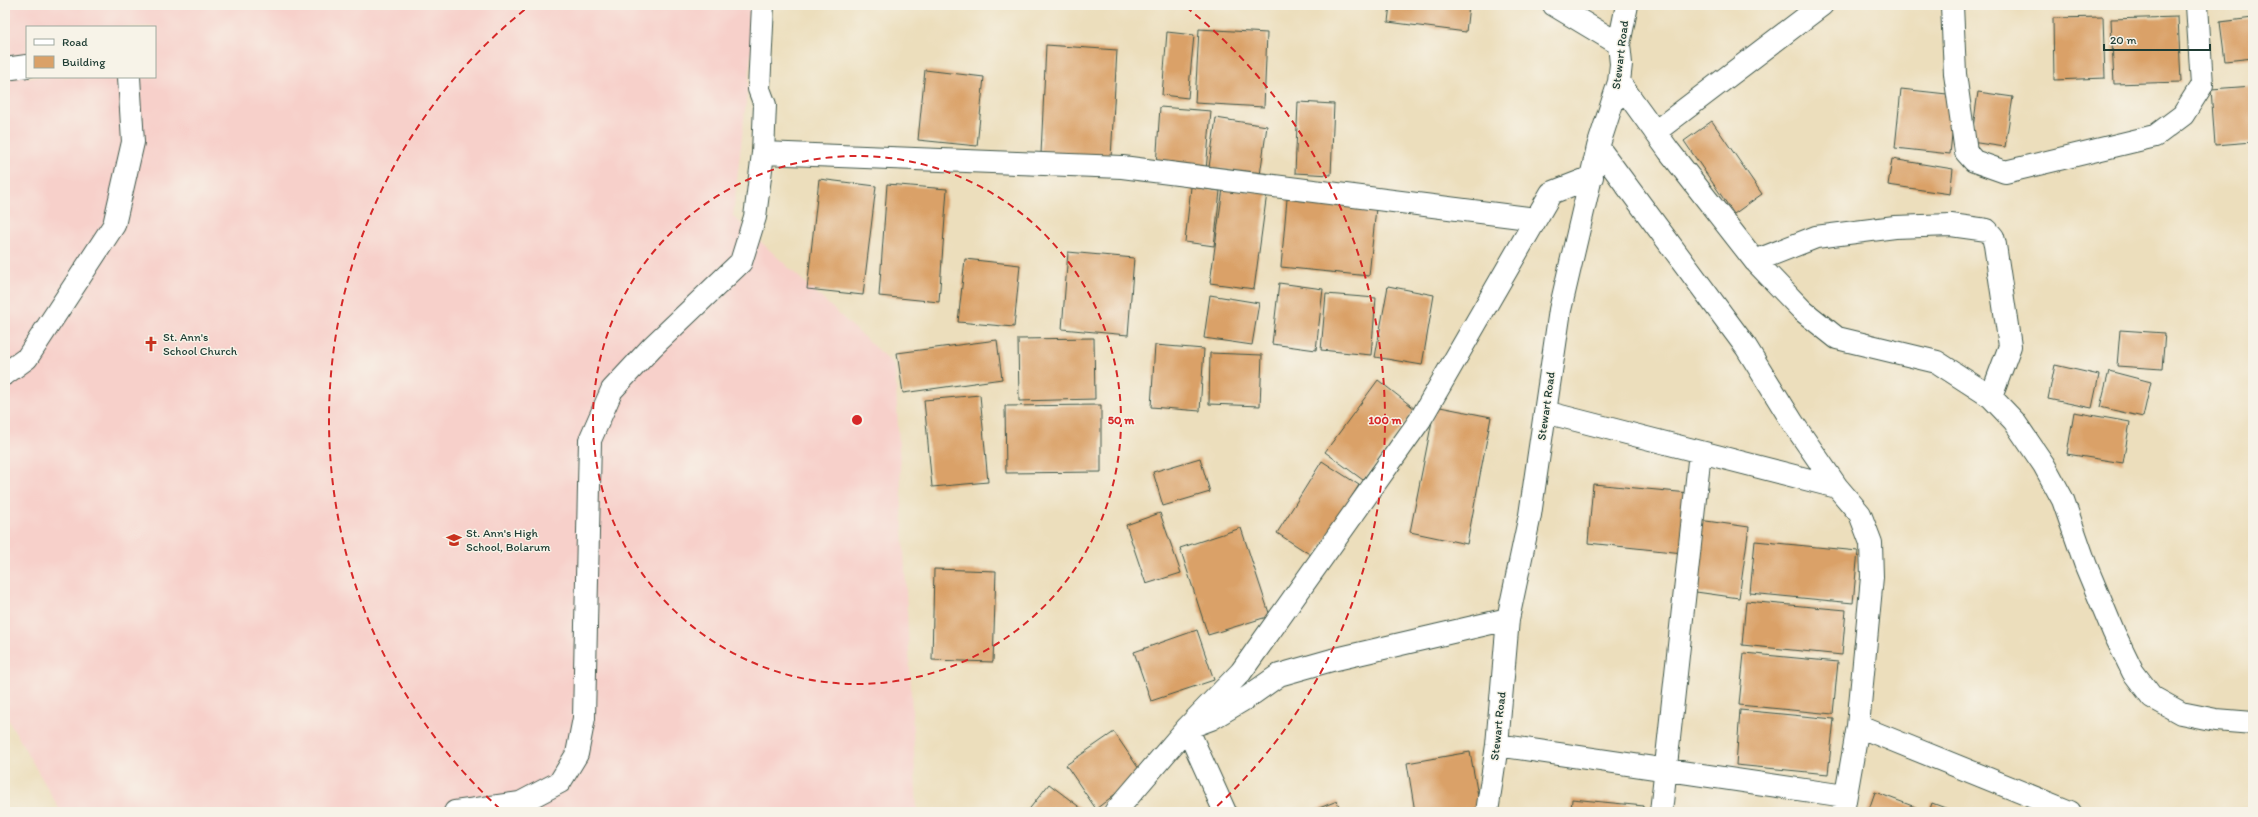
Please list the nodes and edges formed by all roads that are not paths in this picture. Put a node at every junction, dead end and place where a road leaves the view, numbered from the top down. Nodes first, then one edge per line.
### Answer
1 (763, 5) edge
2 (1554, 5) edge
3 (1627, 5) edge
4 (1822, 5) edge
5 (1952, 5) edge
6 (2197, 5) edge
7 (1619, 44) junction
8 (26, 66) edge
9 (5, 69) edge
10 (129, 78) edge
11 (1619, 82) junction
12 (1655, 132) junction
13 (1598, 147) junction
14 (763, 153) junction
15 (1592, 177) junction
16 (1536, 219) junction
17 (1755, 262) junction
18 (5, 374) edge
19 (1991, 397) junction
20 (1545, 412) junction
21 (1700, 452) junction
22 (1837, 488) junction
23 (1508, 619) junction
24 (2253, 723) edge
25 (1858, 726) junction
26 (1187, 728) junction
27 (1497, 745) junction
28 (1666, 770) junction
29 (1844, 804) edge
30 (455, 812) edge
31 (1115, 812) edge
32 (1226, 812) edge
33 (1487, 812) edge
34 (1661, 812) edge
35 (2070, 812) edge

1 - 14 street
2 - 7 street
3 - 7 street, Stewart Road
4 - 12 street
5 - 6 street
7 - 11 street, Stewart Road
8 - 9 street
10 - 18 street
11 - 12 street
11 - 13 street, Stewart Road
12 - 17 street
13 - 15 street, Stewart Road
13 - 22 street
14 - 16 street
14 - 30 street
15 - 16 street
15 - 20 street, Stewart Road
16 - 26 street
17 - 19 street
17 - 19 street
19 - 24 street
20 - 21 street
20 - 23 street, Stewart Road
21 - 22 street
21 - 28 street
22 - 25 street
23 - 26 street
23 - 27 street, Stewart Road
25 - 29 street
25 - 35 street
26 - 31 street
26 - 32 street
27 - 28 street
27 - 33 street, Stewart Road
28 - 29 street
28 - 34 street

